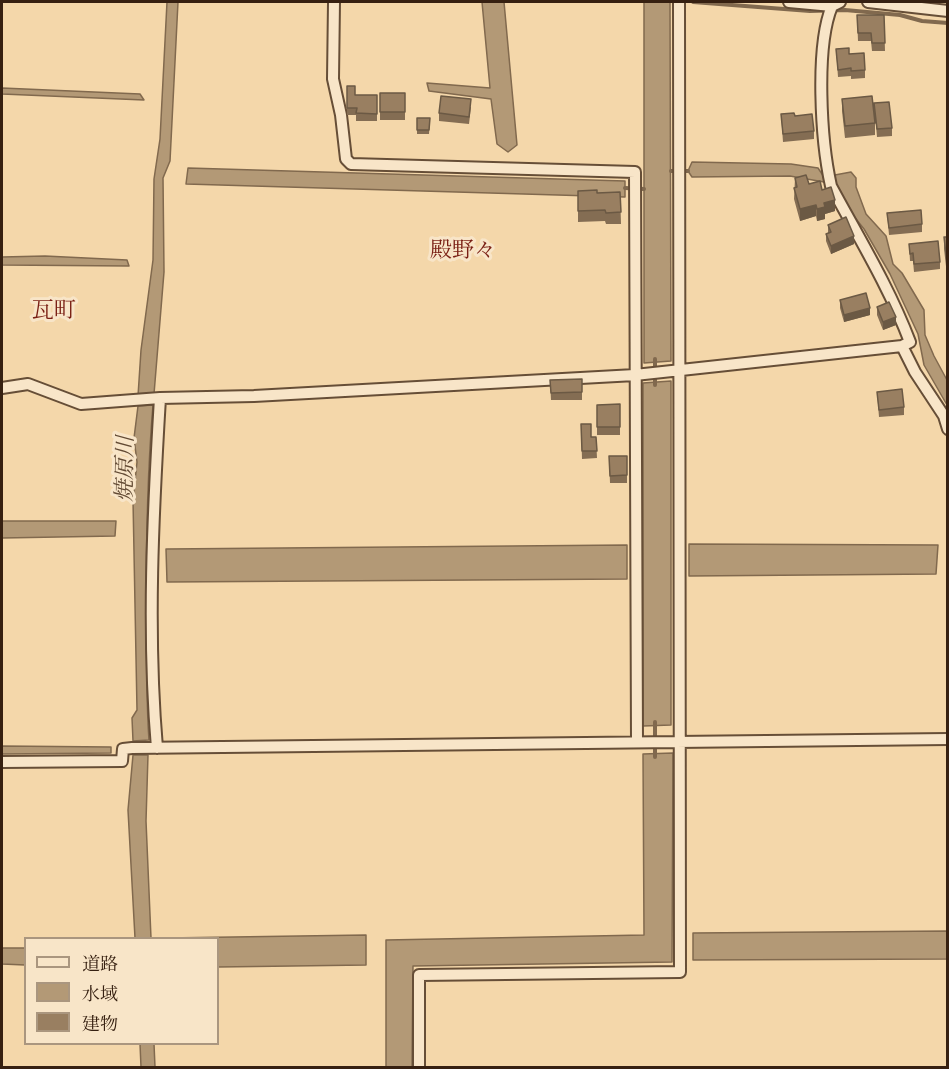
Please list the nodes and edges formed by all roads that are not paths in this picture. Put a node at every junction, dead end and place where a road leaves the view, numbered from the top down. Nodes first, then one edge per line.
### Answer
1 (334, 2) edge
2 (789, 2) edge
3 (868, 2) edge
4 (679, 4) edge
5 (834, 8) edge
6 (948, 11) edge
7 (902, 346) junction
8 (679, 372) junction
9 (635, 375) junction
10 (2, 388) edge
11 (160, 398) junction
12 (948, 429) edge
13 (948, 739) edge
14 (638, 742) junction
15 (679, 742) junction
16 (154, 748) junction
17 (2, 762) edge
18 (419, 1068) edge

1 - 9 street
2 - 5 street
3 - 6 street
4 - 8 street
5 - 7 street
7 - 8 street
7 - 12 street
8 - 9 street
8 - 15 street
9 - 11 street
9 - 14 street
10 - 11 street
11 - 16 street
13 - 15 street
14 - 15 street
14 - 16 street
15 - 18 street
16 - 17 street

